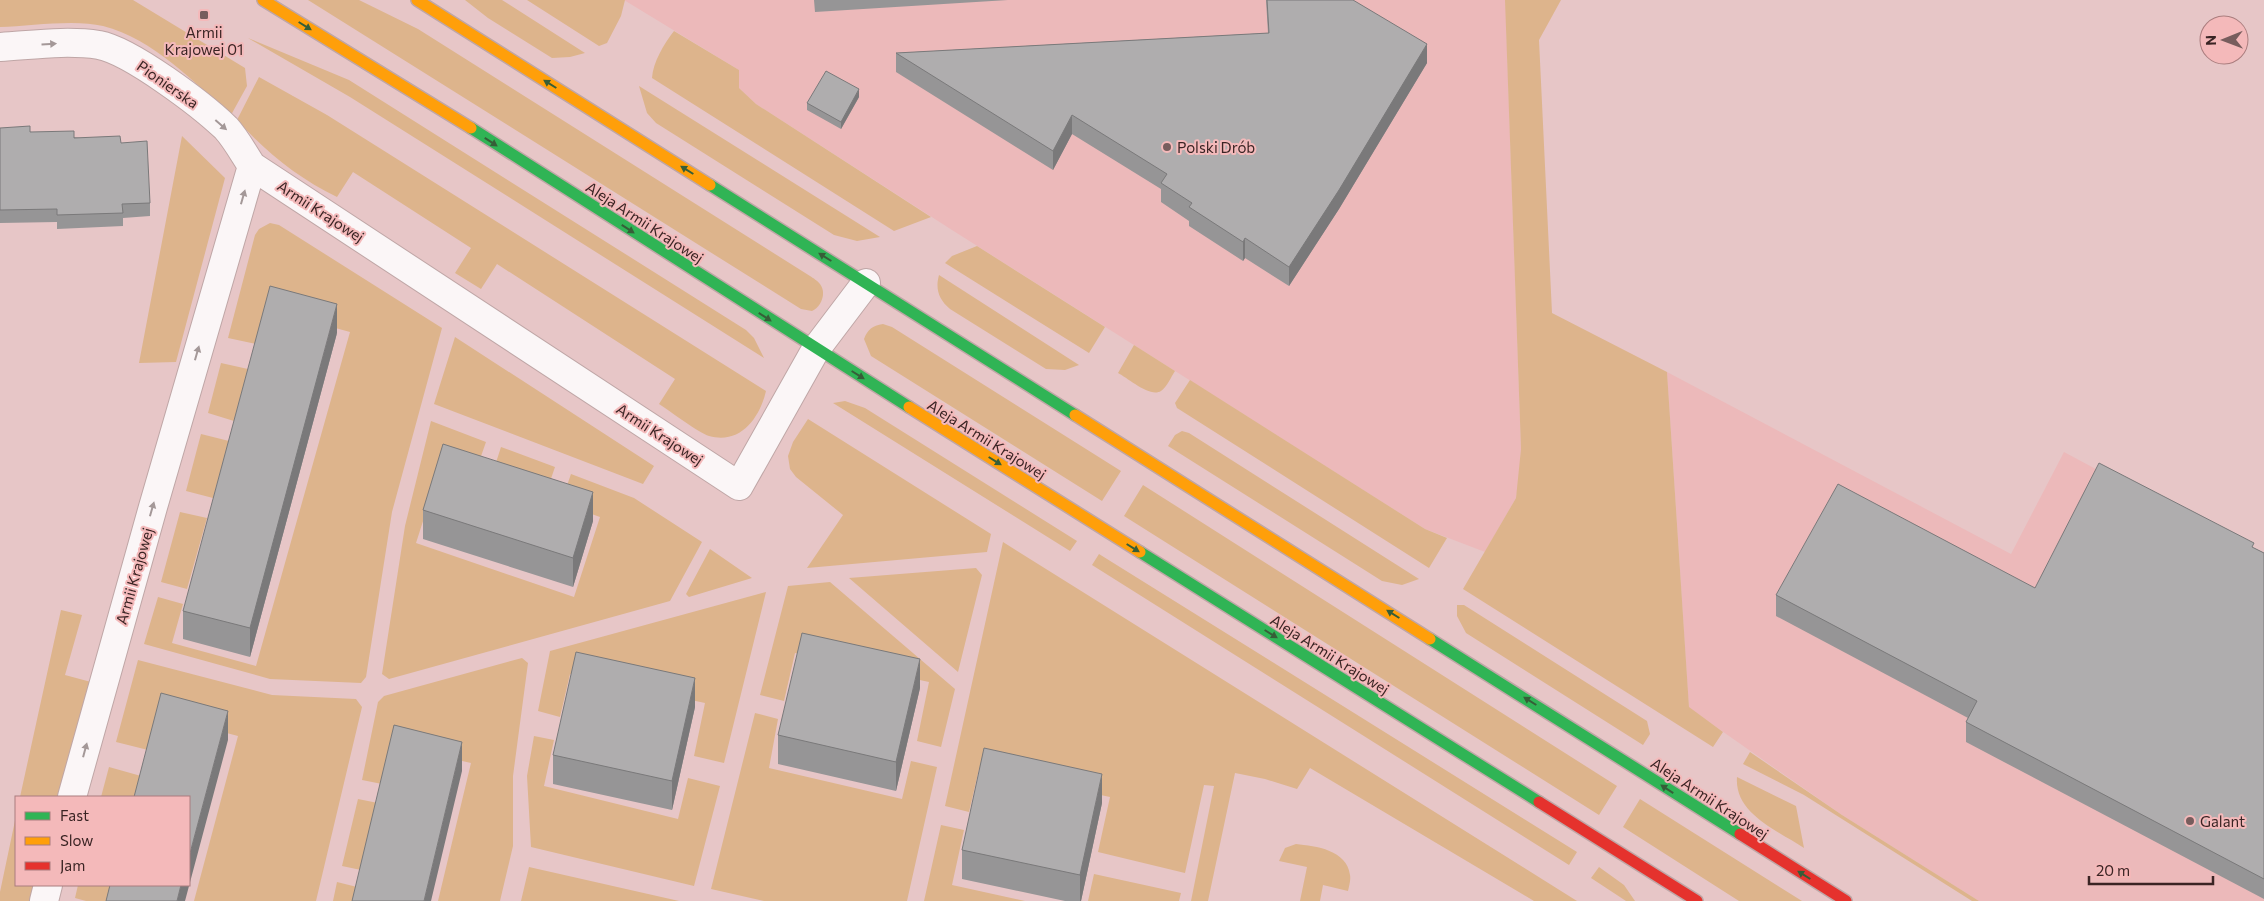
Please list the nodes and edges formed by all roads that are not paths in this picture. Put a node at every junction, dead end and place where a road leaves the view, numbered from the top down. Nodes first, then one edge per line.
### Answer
1 (263, 0) edge
2 (418, 0) edge
3 (0, 47) edge
4 (252, 166) junction
5 (866, 283) junction
6 (816, 349) junction
7 (72, 796) edge
8 (48, 886) edge
9 (44, 901) edge
10 (1696, 901) edge
11 (1846, 901) edge

1 -> 6 street, Aleja Armii Krajowej
5 -> 2 street, Aleja Armii Krajowej
3 -> 4 street, Pionierska
4 - 6 street, Armii Krajowej
7 -> 4 street, Armii Krajowej
5 - 6 street, Armii Krajowej
11 -> 5 street, Aleja Armii Krajowej
6 -> 10 street, Aleja Armii Krajowej
8 - 9 street

